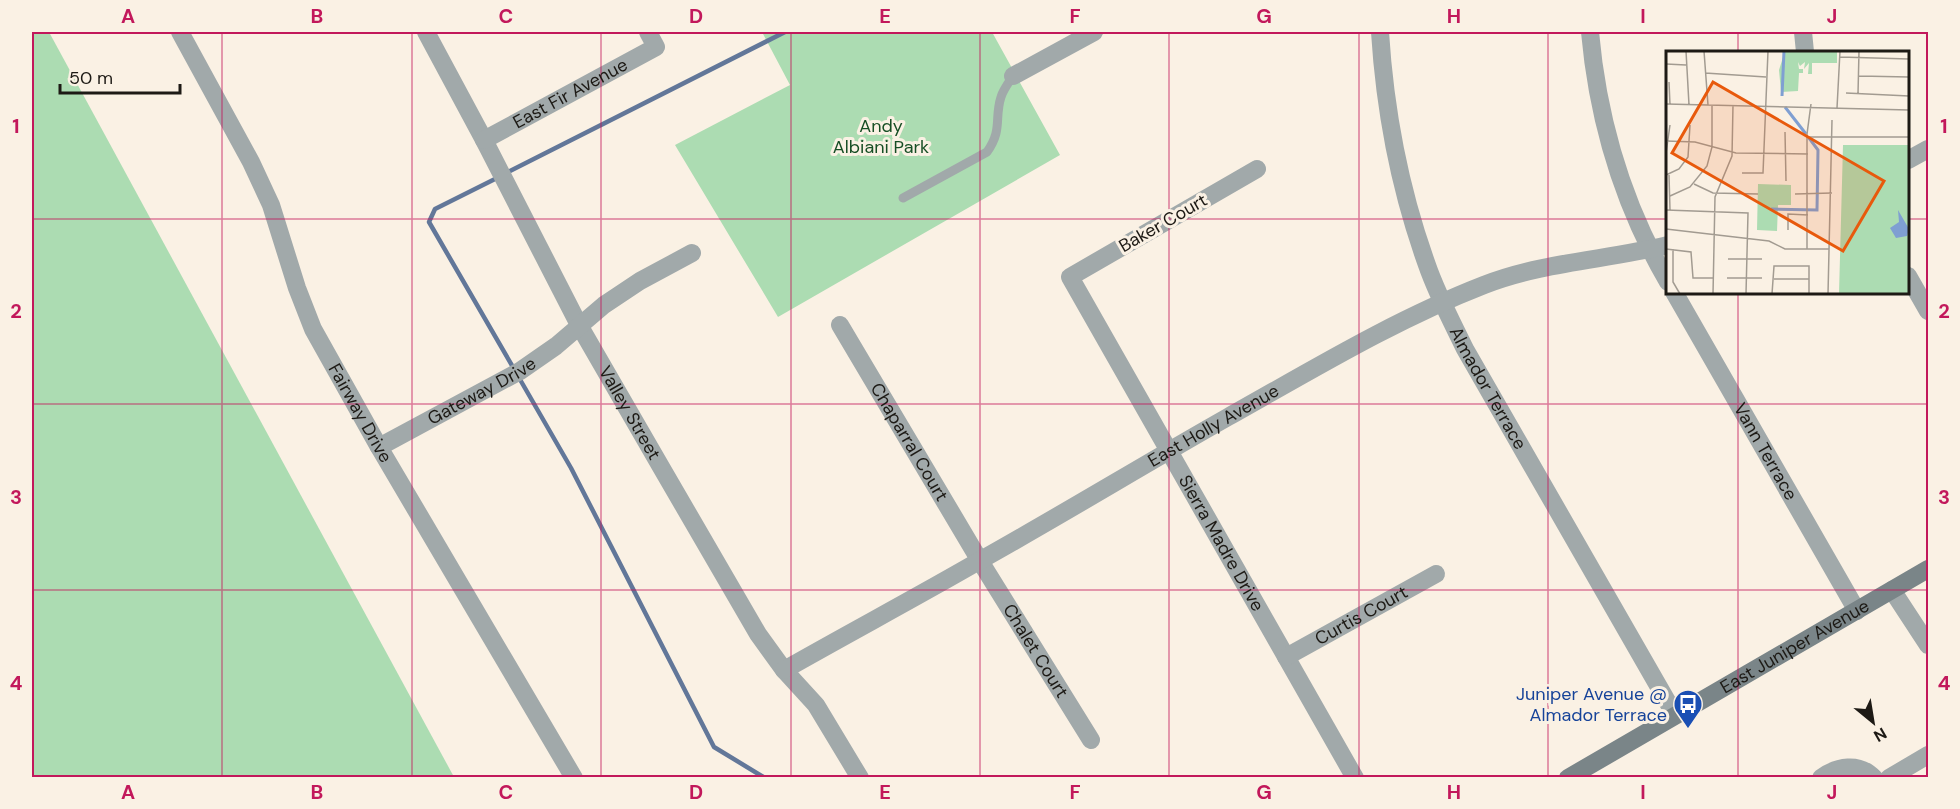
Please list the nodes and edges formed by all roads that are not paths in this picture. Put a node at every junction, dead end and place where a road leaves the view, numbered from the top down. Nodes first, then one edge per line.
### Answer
1 (180, 32) edge
2 (426, 32) edge
3 (1094, 32) edge
4 (1380, 32) edge
5 (1590, 32) edge
6 (1803, 32) edge
7 (652, 39) edge
8 (1805, 51) edge
9 (1013, 76) joint
10 (484, 140) junction
11 (1929, 149) edge
12 (1909, 159) edge
13 (1257, 169) dead end
14 (903, 198) dead end
15 (1666, 246) edge
16 (1649, 250) junction
17 (692, 254) dead end
18 (1070, 277) joint
19 (1909, 278) edge
20 (1666, 279) edge
21 (1675, 294) edge
22 (1442, 302) junction
23 (1929, 311) edge
24 (579, 325) junction
25 (840, 325) dead end
26 (379, 447) junction
27 (1168, 451) junction
28 (980, 561) junction
29 (1929, 569) edge
30 (1436, 574) dead end
31 (1892, 590) junction
32 (1857, 611) junction
33 (1929, 645) edge
34 (1286, 657) junction
35 (784, 670) junction
36 (1675, 716) junction
37 (1091, 741) dead end
38 (1929, 755) edge
39 (574, 777) edge
40 (860, 777) edge
41 (1355, 777) edge
42 (1568, 777) edge
43 (1821, 777) edge
44 (1874, 777) edge
45 (1889, 777) edge

1 - 26 street, Fairway Drive
2 - 10 street, Valley Street
3 - 9 street
4 - 22 street, Almador Terrace
5 - 16 street
6 - 8 street
7 - 10 street, East Fir Avenue
9 - 14 lane
10 - 24 street, Valley Street
11 - 12 street
13 - 18 street, Baker Court
15 - 16 street, East Holly Avenue
16 - 20 street
16 - 22 street, East Holly Avenue
17 - 24 street, Gateway Drive
18 - 27 street, Sierra Madre Drive
19 - 23 street
21 - 32 street, Vann Terrace
22 - 27 street, East Holly Avenue
22 - 36 street, Almador Terrace
24 - 26 street, Gateway Drive
24 - 35 street, Valley Street
25 - 28 street, Chaparral Court
26 - 39 street, Fairway Drive
27 - 28 street, East Holly Avenue
27 - 34 street, Sierra Madre Drive
28 - 35 street, East Holly Avenue
28 - 37 street, Chalet Court
29 - 31 street, East Juniper Avenue
30 - 34 street, Curtis Court
31 - 32 street, East Juniper Avenue
31 - 33 street
32 - 36 street, East Juniper Avenue
34 - 41 street, Sierra Madre Drive
35 - 40 street, Valley Street
36 - 42 street, East Juniper Avenue
38 - 45 street
43 - 44 street

